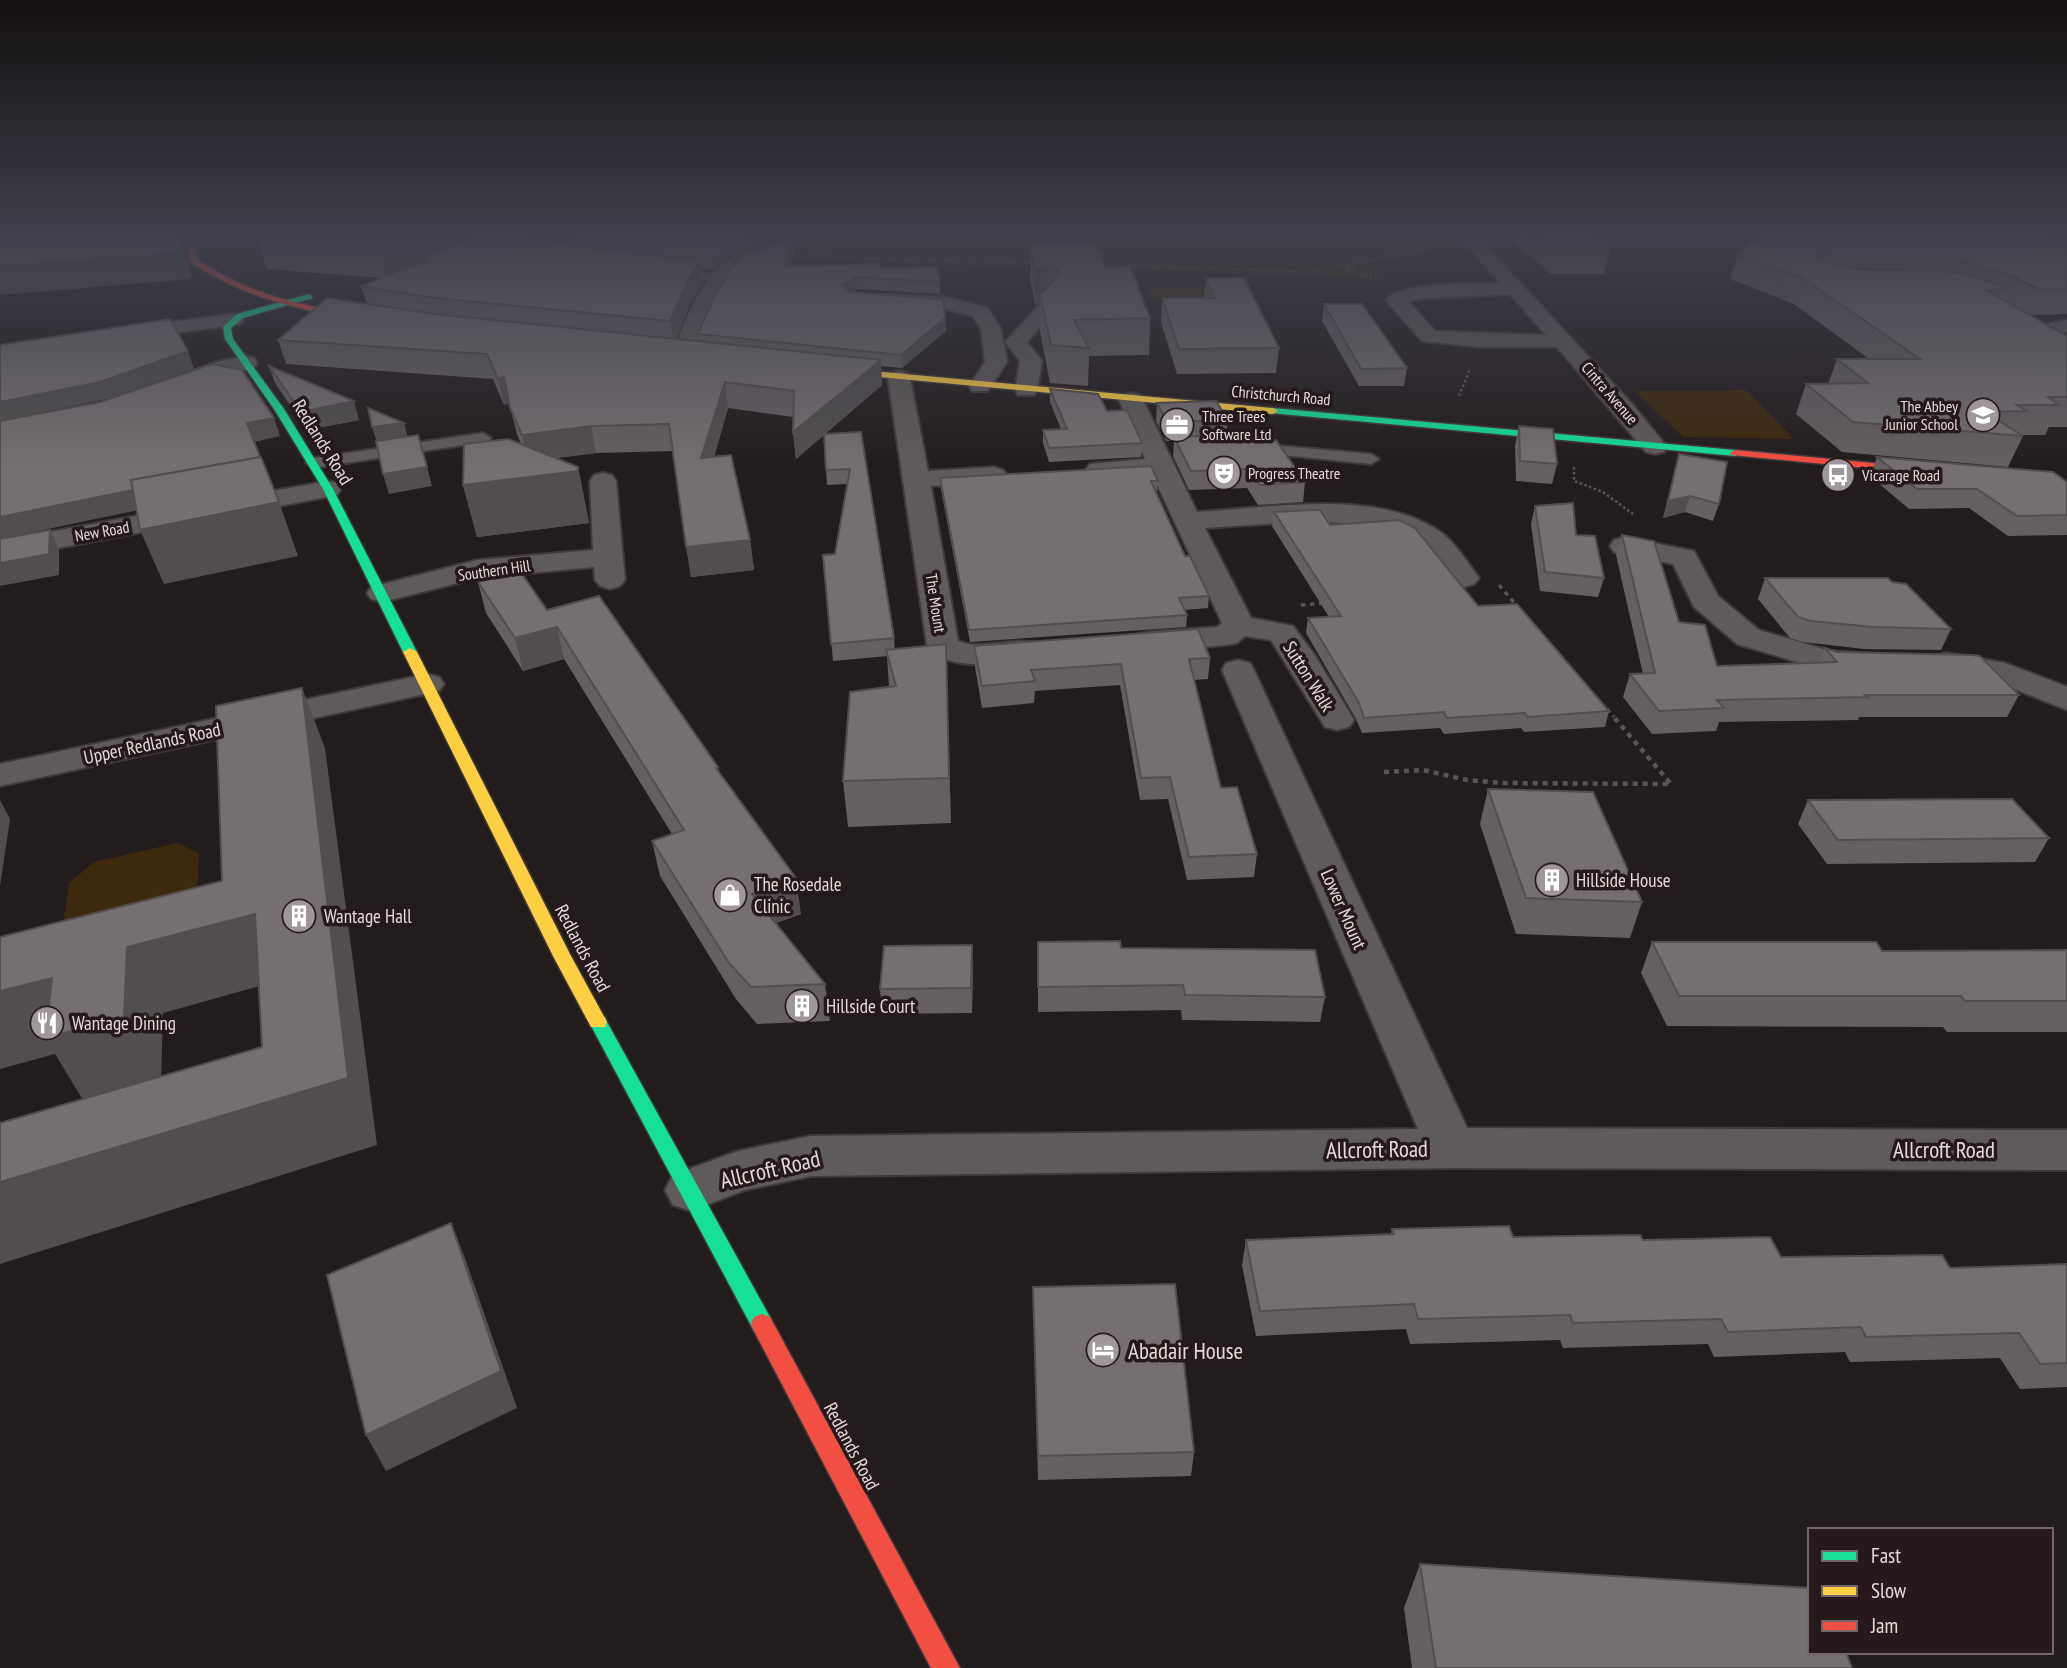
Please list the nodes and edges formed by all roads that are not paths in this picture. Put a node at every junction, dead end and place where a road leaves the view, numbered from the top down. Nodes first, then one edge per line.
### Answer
1 (260, 312) edge
2 (329, 312) edge
3 (345, 312) edge
4 (345, 312) edge
5 (703, 312) edge
6 (980, 312) edge
7 (1043, 312) edge
8 (1407, 312) edge
9 (1536, 312) edge
10 (334, 313) junction
11 (233, 320) junction
12 (2067, 326) edge
13 (102, 337) edge
14 (1564, 341) junction
15 (2067, 347) edge
16 (684, 355) edge
17 (246, 363) junction
18 (819, 369) edge
19 (899, 377) junction
20 (980, 386) junction
21 (1026, 390) junction
22 (159, 392) edge
23 (1131, 400) junction
24 (483, 438) dead end
25 (1231, 446) edge
26 (1655, 447) junction
27 (1164, 454) junction
28 (1371, 459) dead end
29 (314, 463) junction
30 (1080, 470) edge
31 (1026, 473) edge
32 (1947, 473) edge
33 (917, 480) junction
34 (603, 481) dead end
35 (328, 489) junction
36 (1191, 521) junction
37 (1637, 547) edge
38 (0, 550) edge
39 (1464, 578) dead end
40 (382, 593) junction
41 (1240, 625) junction
42 (1115, 644) edge
43 (1060, 648) edge
44 (1238, 670) dead end
45 (427, 684) junction
46 (2067, 700) edge
47 (1337, 720) dead end
48 (0, 775) edge
49 (1451, 1148) junction
50 (2067, 1150) edge
51 (691, 1190) junction
52 (946, 1668) edge

1 - 11 main road
2 - 10 main road
3 - 10 street
4 - 10 main road
5 - 16 street
6 - 20 street
7 - 21 street
8 - 14 street
9 - 14 street, Cintra Avenue
11 - 13 street
11 - 17 main road, Redlands Road
12 - 15 street
14 - 26 street, Cintra Avenue
17 - 22 street
17 - 29 main road, Redlands Road
18 - 19 main road, Christchurch Road
19 - 20 main road, Christchurch Road
19 - 33 street, The Mount
20 - 21 main road, Christchurch Road
21 - 23 main road, Christchurch Road
23 - 26 main road, Christchurch Road
23 - 27 street
24 - 29 lane
25 - 28 lane
26 - 32 main road, Christchurch Road
27 - 30 street
27 - 36 street
29 - 35 main road, Redlands Road
31 - 33 street
33 - 43 street, The Mount
34 - 40 street, Southern Hill
35 - 38 street, New Road
35 - 40 main road, Redlands Road
36 - 39 street
36 - 41 street
37 - 46 street
40 - 45 main road, Redlands Road
41 - 42 street
41 - 47 street, Sutton Walk
44 - 49 street, Lower Mount
45 - 48 street, Upper Redlands Road
45 - 51 main road, Redlands Road
49 - 50 street, Allcroft Road
49 - 51 street, Allcroft Road
51 - 52 main road, Redlands Road

